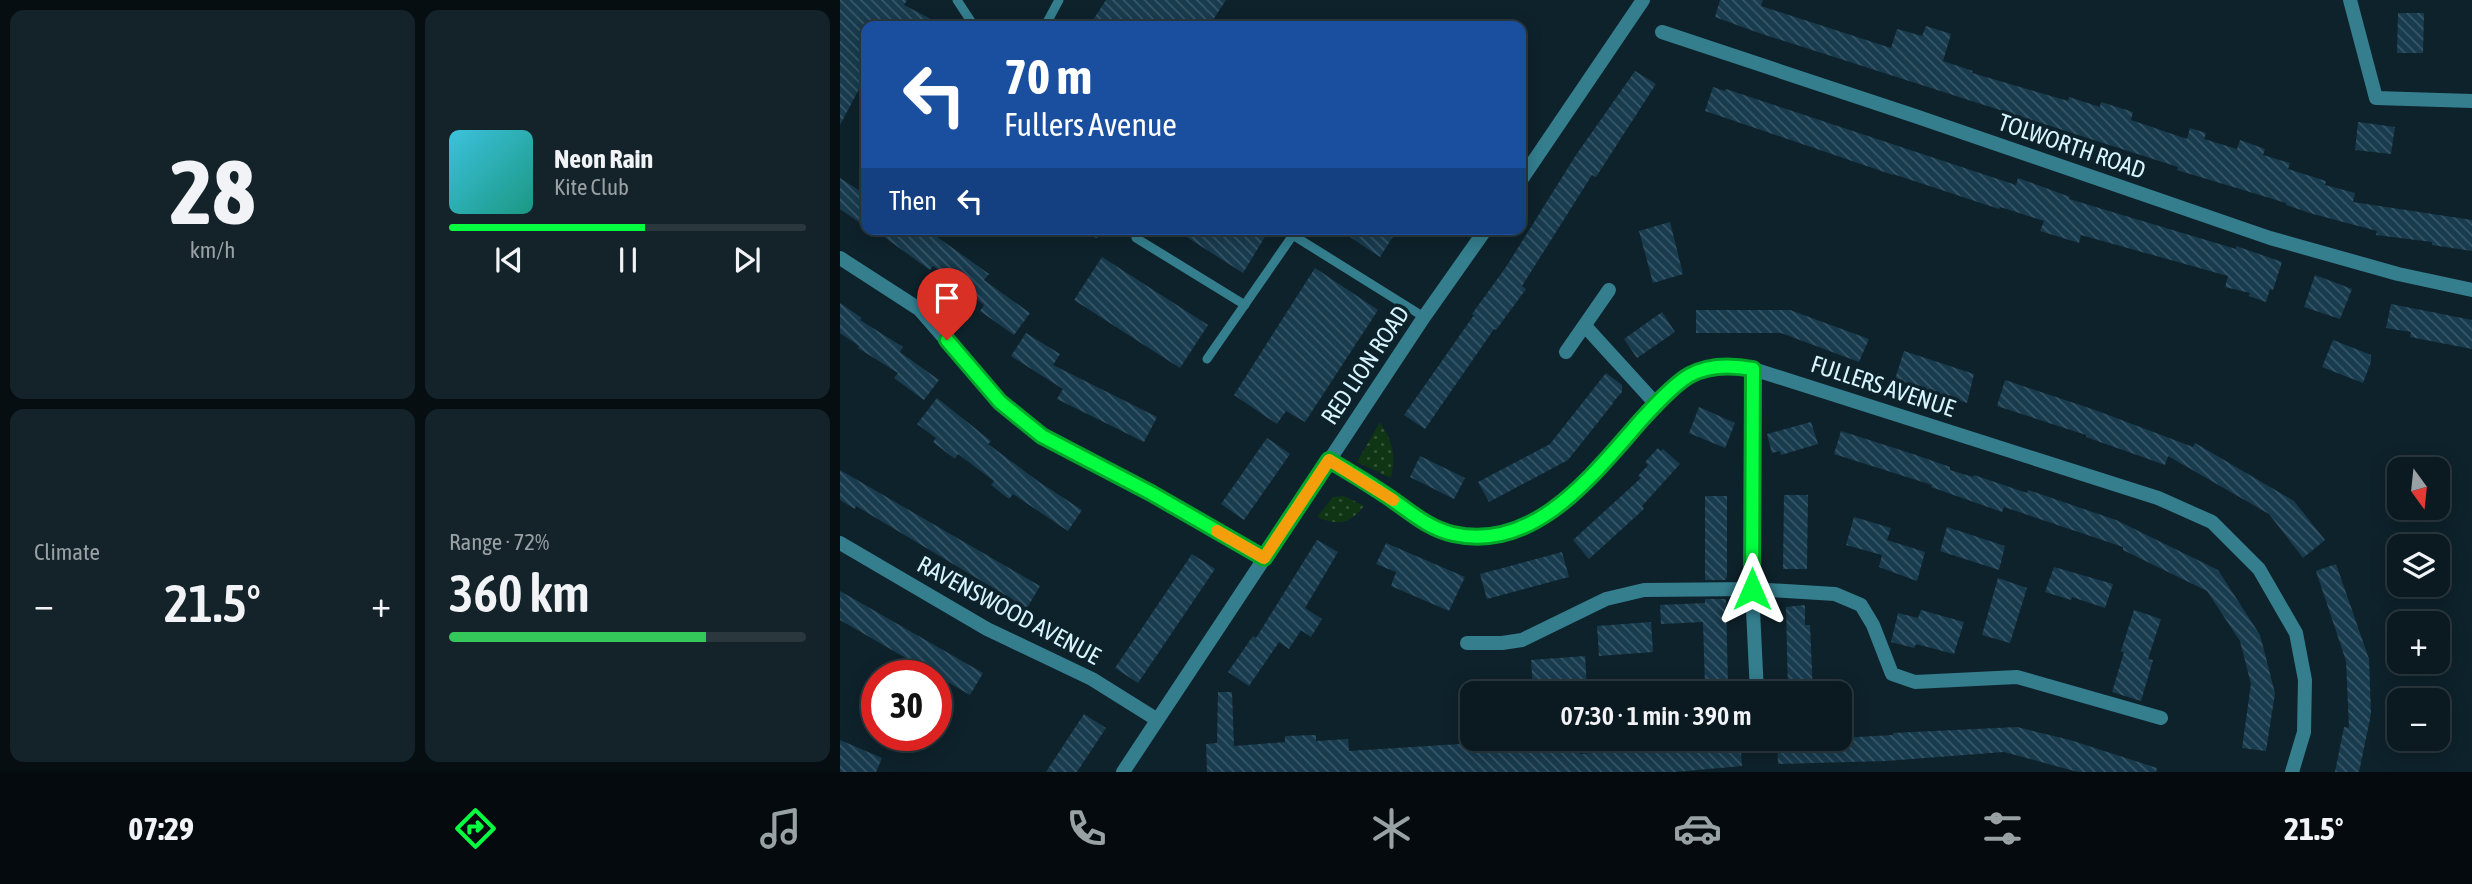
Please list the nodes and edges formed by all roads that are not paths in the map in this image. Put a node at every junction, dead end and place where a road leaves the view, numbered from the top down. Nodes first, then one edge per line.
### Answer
1 (957, 0) edge
2 (1059, 0) edge
3 (1643, 0) edge
4 (2350, 0) edge
5 (969, 21) edge
6 (1048, 21) edge
7 (1662, 33) dead end
8 (2472, 101) edge
9 (1526, 173) edge
10 (1293, 235) joint
11 (1482, 235) edge
12 (1136, 238) dead end
13 (840, 258) edge
14 (1609, 290) dead end
15 (2472, 290) edge
16 (1245, 305) junction
17 (1424, 317) junction
18 (1585, 326) junction
19 (1566, 352) dead end
20 (1207, 359) dead end
21 (1753, 369) junction
22 (1656, 404) junction
23 (1329, 460) junction
24 (840, 543) edge
25 (1264, 558) junction
26 (1752, 589) junction
27 (1468, 643) dead end
28 (1756, 681) edge
29 (2161, 718) dead end
30 (1156, 719) junction
31 (1123, 772) edge
32 (2292, 772) edge

1 - 5 lane
2 - 6 lane
3 - 9 street
4 - 8 street
7 - 15 street, TOLWORTH ROAD
10 - 16 lane
10 - 17 lane
11 - 17 street, RED LION ROAD
12 - 16 lane
13 - 25 street
14 - 18 street
16 - 20 lane
17 - 23 street, RED LION ROAD
18 - 19 street
18 - 22 street
21 - 22 street, FULLERS AVENUE
21 - 26 street
21 - 32 street, FULLERS AVENUE
22 - 23 street, FULLERS AVENUE
23 - 25 street, RED LION ROAD
24 - 30 street, RAVENSWOOD AVENUE
25 - 30 street, RED LION ROAD
26 - 27 street
26 - 28 street
26 - 29 street
30 - 31 street, RED LION ROAD

